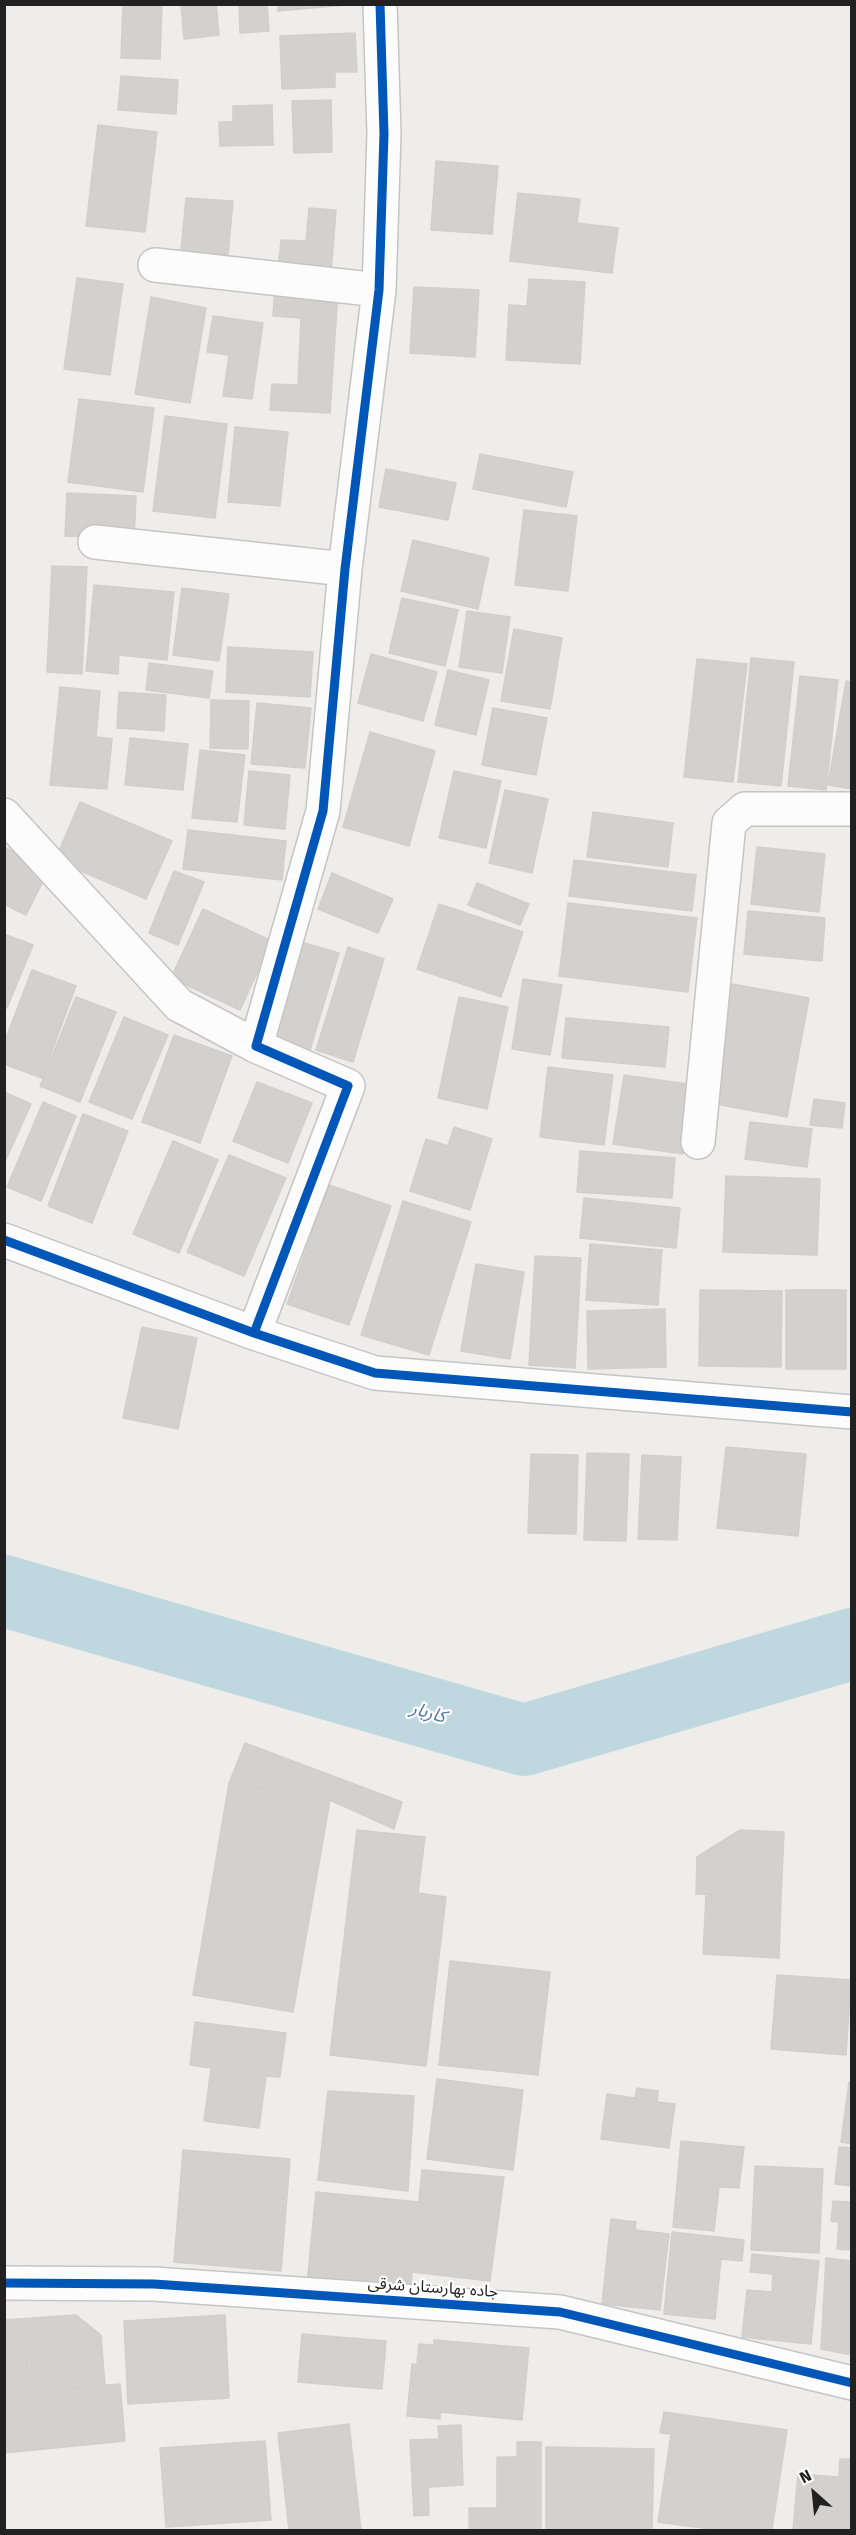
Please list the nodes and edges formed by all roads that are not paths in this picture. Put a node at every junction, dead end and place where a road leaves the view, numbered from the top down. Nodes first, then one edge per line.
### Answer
1 (380, 4) edge
2 (155, 265) dead end
3 (379, 290) junction
4 (95, 542) dead end
5 (345, 569) junction
6 (852, 809) edge
7 (4, 815) edge
8 (256, 1046) junction
9 (698, 1142) dead end
10 (4, 1240) edge
11 (254, 1333) junction
12 (852, 1412) edge
13 (4, 2283) edge
14 (852, 2383) edge

1 - 3 street
2 - 3 street
3 - 5 street
4 - 5 street
5 - 8 street
6 - 9 street
7 - 8 street
8 - 11 street
10 - 11 street
11 - 12 street
13 - 14 street, جاده بهارستان شرقی

